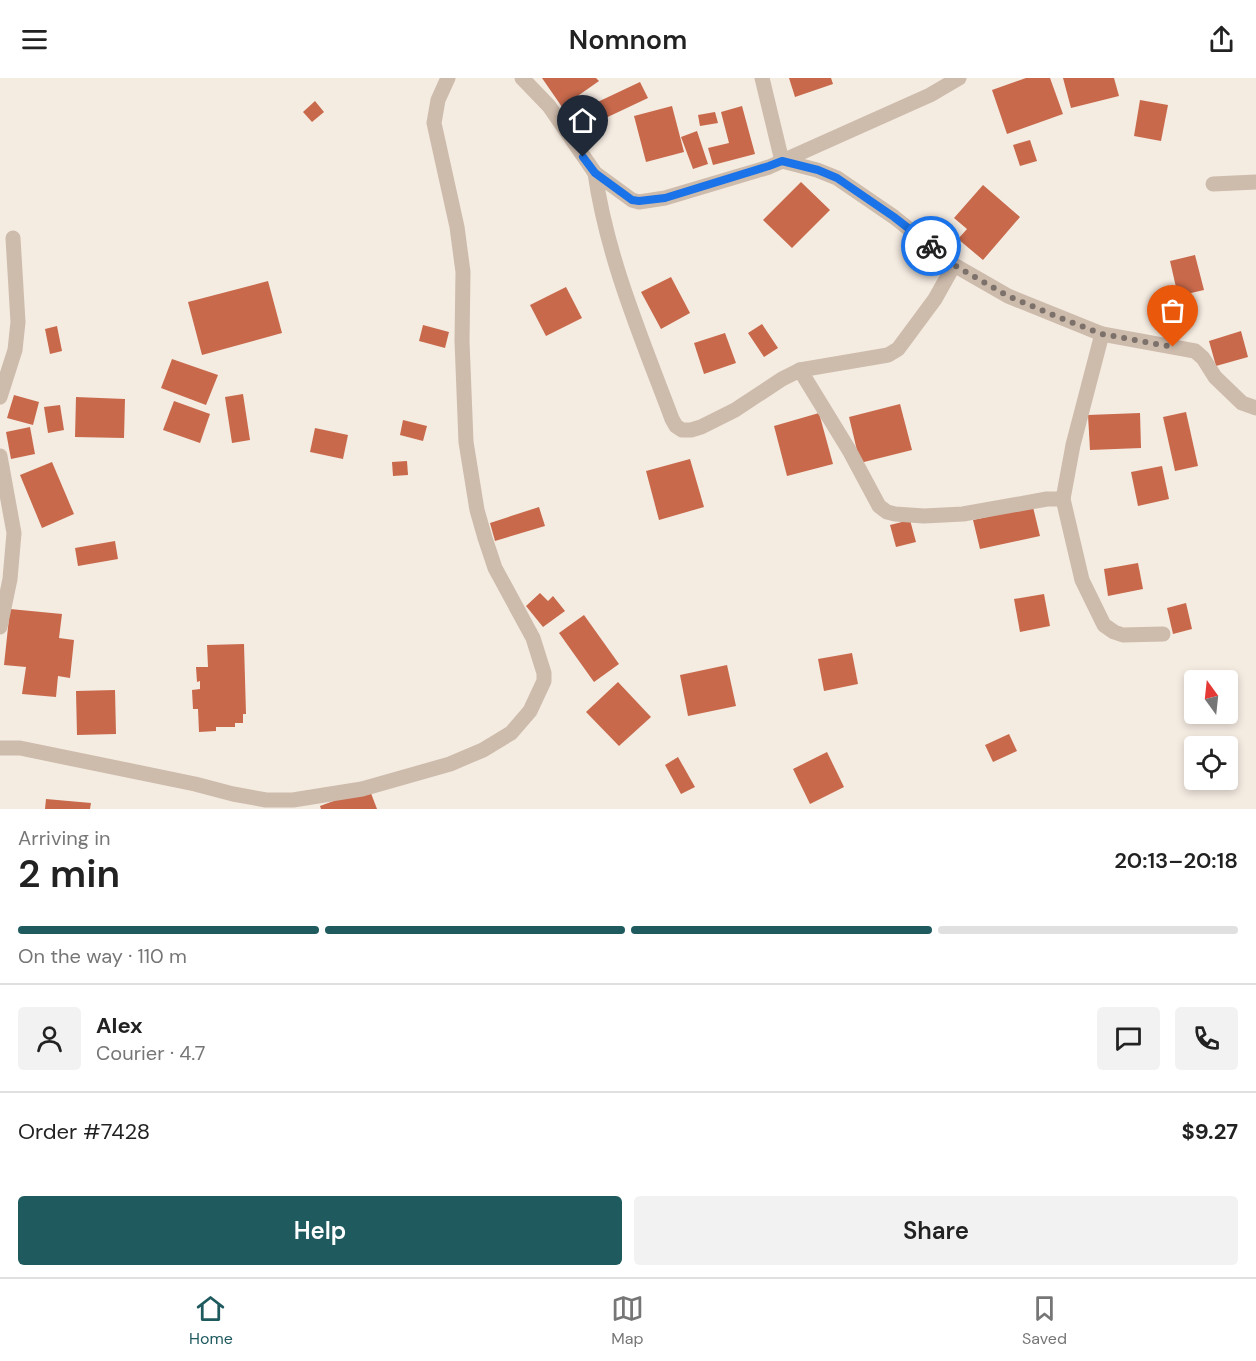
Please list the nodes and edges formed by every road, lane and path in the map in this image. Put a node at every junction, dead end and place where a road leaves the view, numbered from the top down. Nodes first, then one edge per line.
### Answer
1 (448, 78) edge
2 (522, 78) edge
3 (762, 78) edge
4 (958, 78) edge
5 (782, 161) junction
6 (595, 173) junction
7 (1256, 182) edge
8 (1213, 184) dead end
9 (13, 238) dead end
10 (954, 265) junction
11 (1102, 334) junction
12 (800, 370) junction
13 (0, 397) edge
14 (1256, 408) edge
15 (0, 456) edge
16 (1063, 498) junction
17 (0, 627) edge
18 (1163, 634) dead end
19 (0, 748) edge

1 - 19 street
2 - 6 street
3 - 5 street
4 - 5 street
5 - 6 street
5 - 10 street
6 - 12 street
7 - 8 street
9 - 13 street
10 - 11 street
10 - 12 street
11 - 14 street
11 - 16 street
12 - 16 street
15 - 17 street
16 - 18 street

